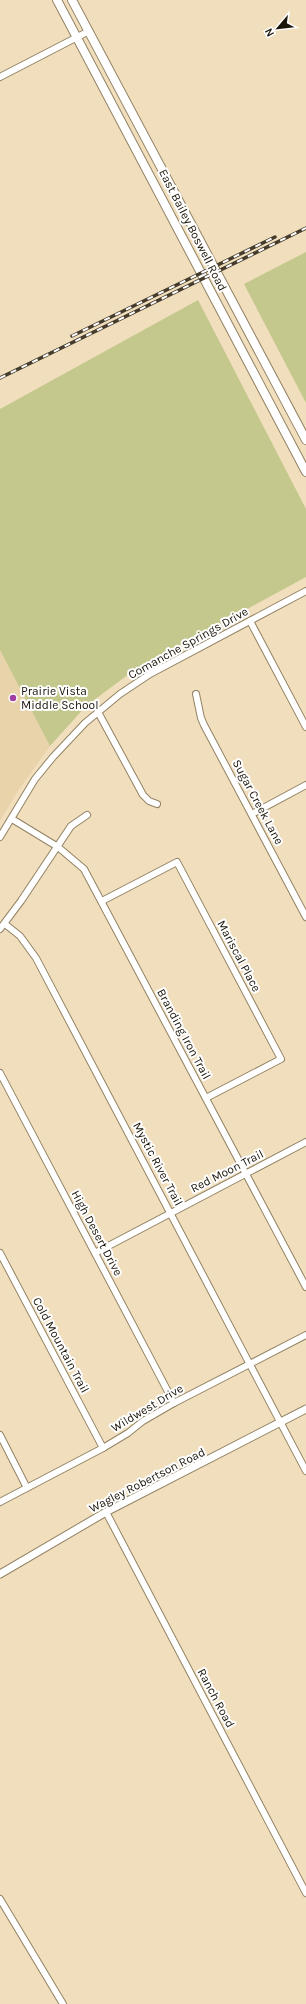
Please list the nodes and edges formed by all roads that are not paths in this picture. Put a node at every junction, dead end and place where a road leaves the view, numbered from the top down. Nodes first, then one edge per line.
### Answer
1 (57, 0) edge
2 (72, 0) edge
3 (89, 31) junction
4 (77, 37) junction
5 (0, 77) edge
6 (169, 182) junction
7 (158, 188) junction
8 (294, 417) junction
9 (281, 424) junction
10 (306, 440) edge
11 (306, 472) edge
12 (306, 592) edge
13 (250, 621) junction
14 (196, 694) dead end
15 (98, 712) junction
16 (306, 727) edge
17 (306, 785) edge
18 (157, 804) dead end
19 (252, 814) junction
20 (87, 816) dead end
21 (12, 819) junction
22 (0, 837) edge
23 (58, 847) junction
24 (102, 900) junction
25 (306, 917) edge
26 (5, 924) junction
27 (0, 929) edge
28 (0, 1073) edge
29 (206, 1098) junction
30 (306, 1142) edge
31 (246, 1174) junction
32 (171, 1212) junction
33 (0, 1253) edge
34 (95, 1253) junction
35 (306, 1287) edge
36 (306, 1335) edge
37 (251, 1364) junction
38 (174, 1403) junction
39 (306, 1409) edge
40 (280, 1423) junction
41 (0, 1435) edge
42 (103, 1448) junction
43 (306, 1471) edge
44 (27, 1488) junction
45 (0, 1502) edge
46 (106, 1512) junction
47 (0, 1574) edge
48 (306, 1894) edge
49 (0, 1899) edge
50 (63, 2004) edge

1 - 4 main road, East Bailey Boswell Road
2 - 3 main road, East Bailey Boswell Road
3 - 4 street
3 - 6 main road, East Bailey Boswell Road
4 - 5 street
4 - 7 main road, East Bailey Boswell Road
6 - 7 main road
6 - 8 main road, East Bailey Boswell Road
7 - 9 main road, East Bailey Boswell Road
8 - 9 main road
8 - 10 main road, East Bailey Boswell Road
9 - 11 main road, East Bailey Boswell Road
12 - 13 street, Comanche Springs Drive
13 - 15 street, Comanche Springs Drive
13 - 16 street
14 - 19 street, Sugar Creek Lane
15 - 18 street
15 - 21 street, Comanche Springs Drive
17 - 19 street
19 - 25 street, Sugar Creek Lane
20 - 23 street
21 - 22 street, Comanche Springs Drive
21 - 23 street, Branding Iron Trail
23 - 24 street, Branding Iron Trail
23 - 26 street
24 - 29 street, Branding Iron Trail
24 - 29 street, Mariscal Place
26 - 27 street
26 - 32 street, Mystic River Trail
28 - 34 street, High Desert Drive
29 - 31 street, Branding Iron Trail
30 - 31 street, Red Moon Trail
31 - 32 street, Red Moon Trail
31 - 35 street, Branding Iron Trail
32 - 34 street, Red Moon Trail
32 - 37 street, Mystic River Trail
33 - 42 street, Cold Mountain Trail
34 - 38 street, High Desert Drive
36 - 37 street, Wildwest Drive
37 - 38 street, Wildwest Drive
37 - 40 street, Mystic River Trail
38 - 42 street, Wildwest Drive
39 - 40 street, Wagley Robertson Road
40 - 43 street, Mystic River Trail
40 - 46 street, Wagley Robertson Road
41 - 44 street
42 - 44 street, Wildwest Drive
44 - 45 street, Wildwest Drive
46 - 47 street, Wagley Robertson Road
46 - 48 street, Ranch Road
49 - 50 street

